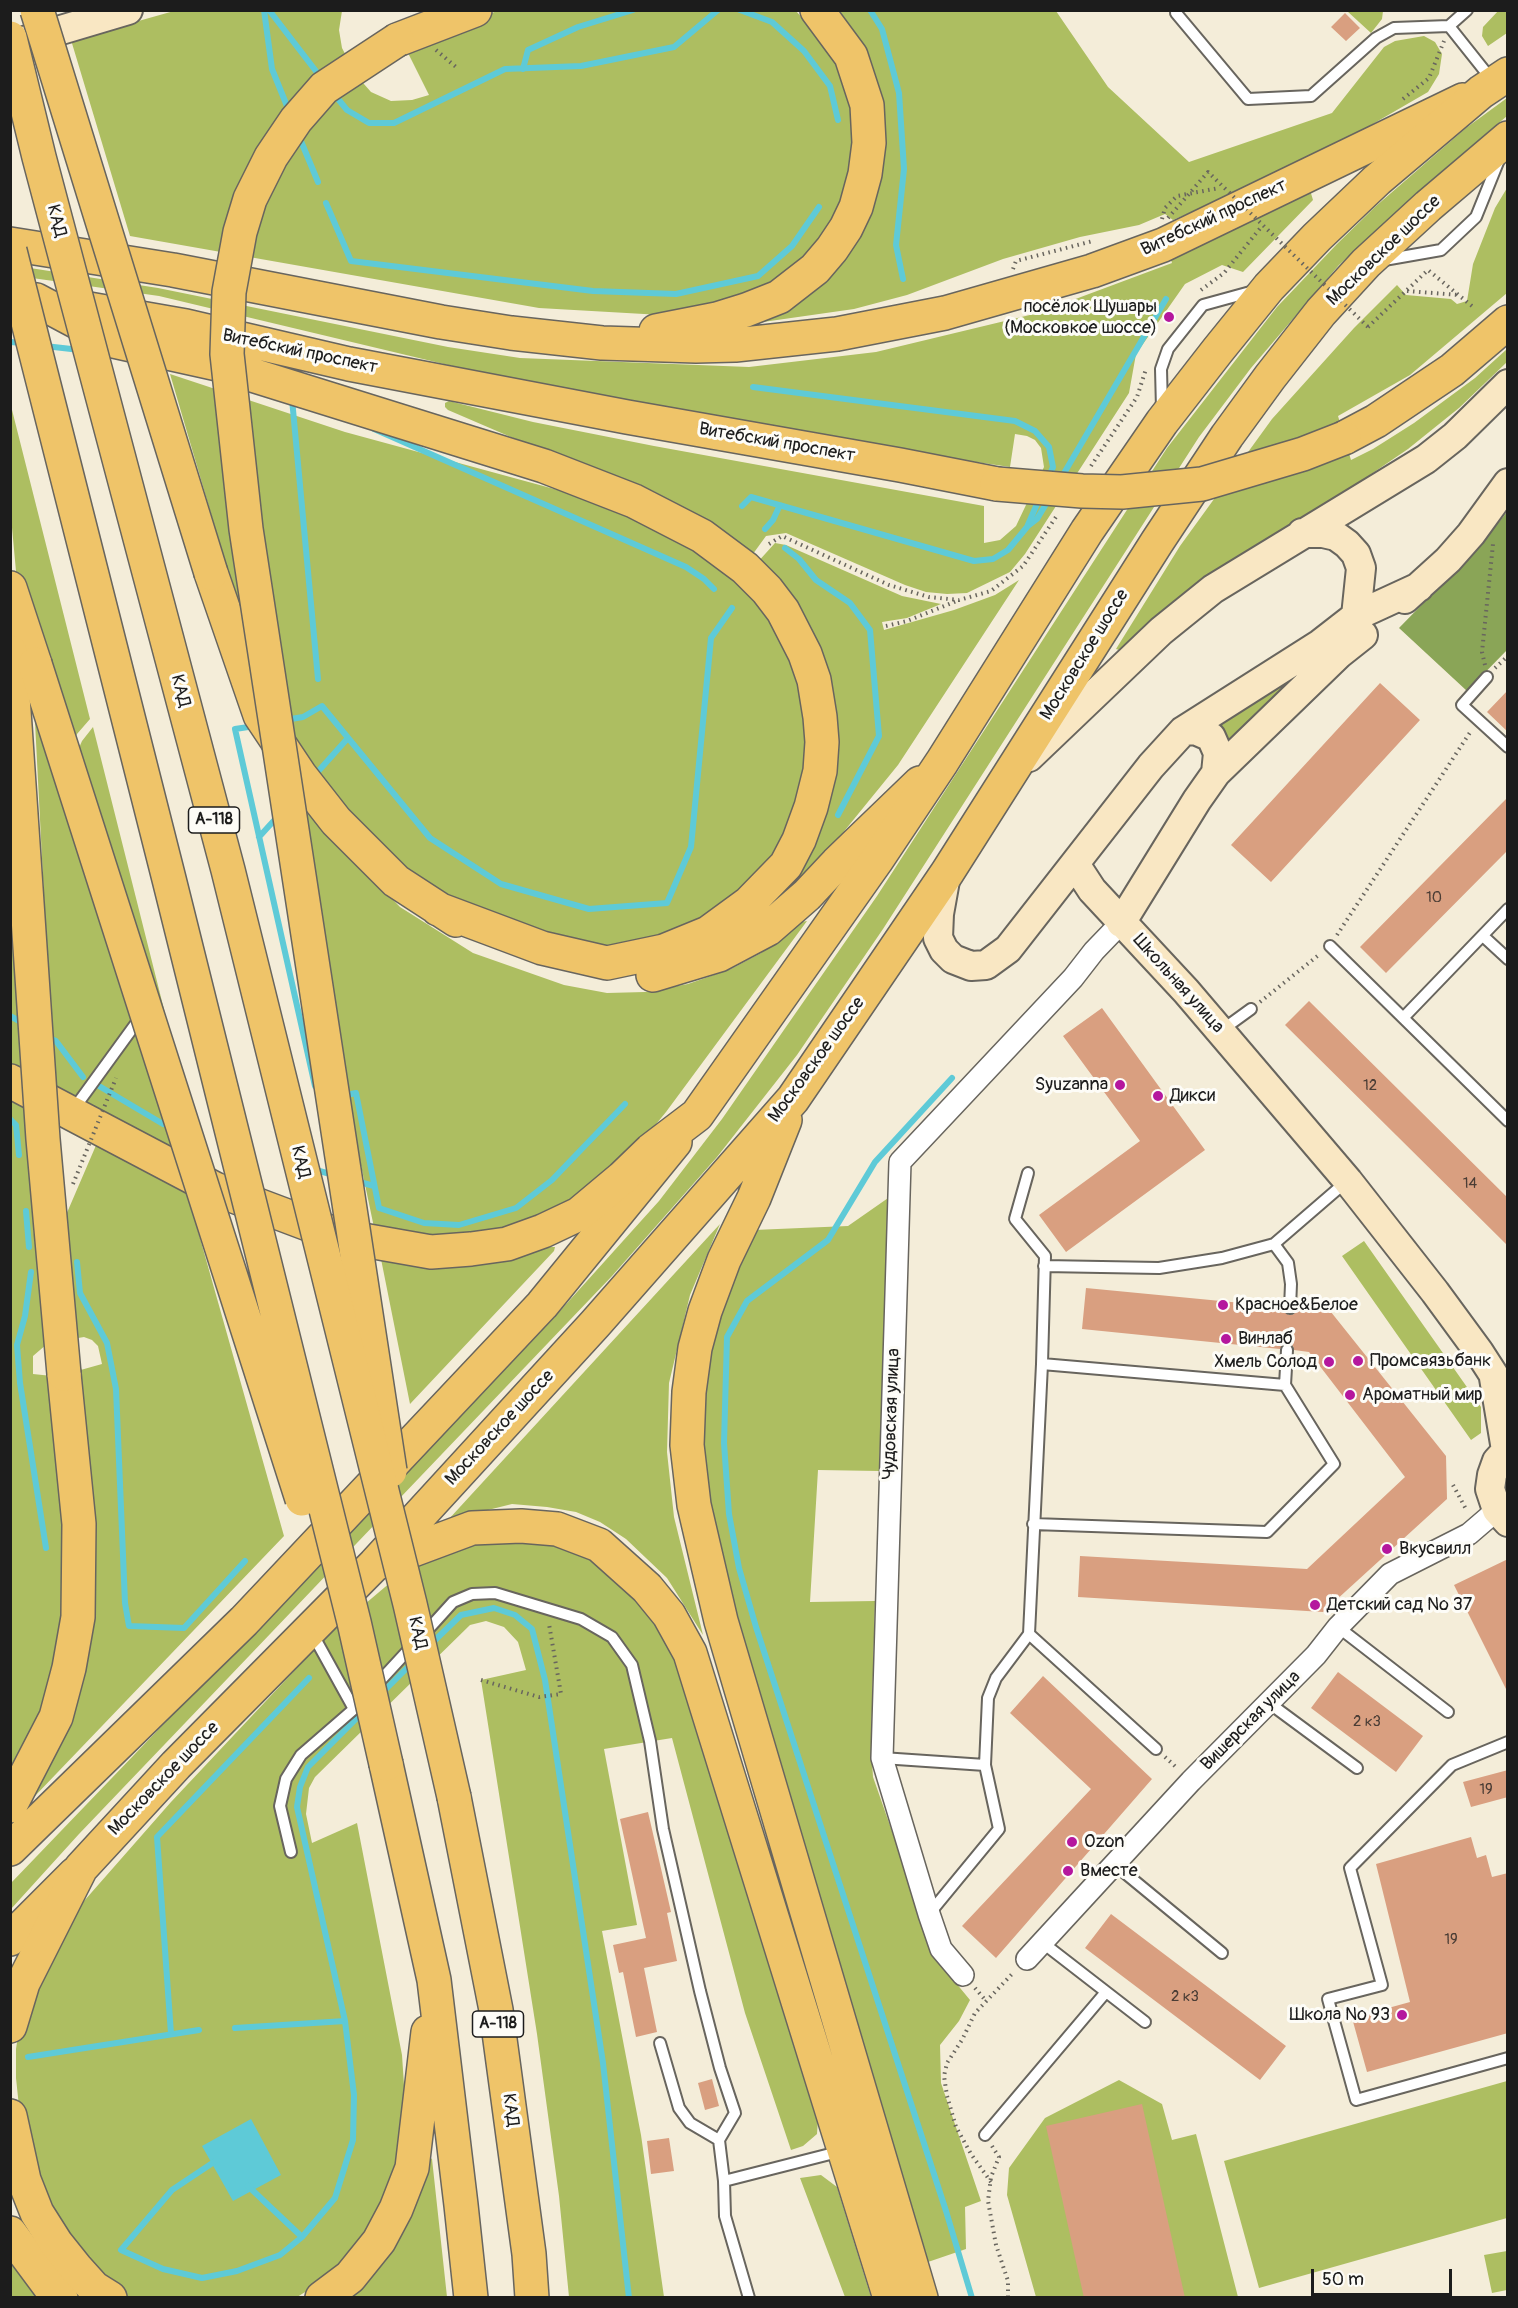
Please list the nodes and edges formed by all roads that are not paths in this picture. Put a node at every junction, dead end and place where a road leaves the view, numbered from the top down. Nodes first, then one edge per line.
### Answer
1 (37, 10) edge
2 (128, 10) edge
3 (475, 10) edge
4 (817, 10) edge
5 (1467, 10) edge
6 (1176, 13) dead end
7 (1449, 26) junction
8 (10, 38) edge
9 (10, 44) edge
10 (1494, 83) edge
11 (1507, 138) edge
12 (10, 244) edge
13 (10, 251) edge
14 (23, 298) edge
15 (1508, 322) edge
16 (602, 343) junction
17 (1508, 384) edge
18 (1508, 483) edge
19 (1302, 533) junction
20 (1419, 586) junction
21 (15, 602) edge
22 (1356, 616) junction
23 (10, 652) edge
24 (1487, 677) road end
25 (1184, 731) junction
26 (1508, 747) edge
27 (942, 762) junction
28 (1216, 773) junction
29 (1008, 777) junction
30 (1076, 864) junction
31 (947, 873) junction
32 (438, 909) junction
33 (1508, 909) edge
34 (1121, 923) junction
35 (1483, 936) junction
36 (1330, 946) road end
37 (1508, 959) edge
38 (1251, 1009) road end
39 (1404, 1017) junction
40 (137, 1022) dead end
41 (1221, 1031) junction
42 (10, 1081) edge
43 (793, 1099) junction
44 (71, 1113) junction
45 (697, 1115) junction
46 (1508, 1121) edge
47 (1028, 1173) dead end
48 (1348, 1181) junction
49 (1274, 1244) junction
50 (1044, 1266) junction
51 (1290, 1308) dead end
52 (1287, 1350) dead end
53 (1042, 1364) junction
54 (1493, 1373) junction
55 (1285, 1384) junction
56 (1508, 1397) edge
57 (1507, 1450) edge
58 (1502, 1516) edge
59 (1033, 1524) junction
60 (375, 1564) junction
61 (410, 1604) junction
62 (354, 1622) junction
63 (1338, 1627) junction
64 (311, 1630) junction
65 (1029, 1634) junction
66 (1269, 1703) junction
67 (354, 1709) junction
68 (1448, 1712) dead end
69 (1508, 1742) edge
70 (1156, 1749) road end
71 (882, 1758) junction
72 (985, 1765) junction
73 (1357, 1768) dead end
74 (10, 1806) edge
75 (10, 1849) edge
76 (291, 1852) dead end
77 (1114, 1864) junction
78 (81, 1868) junction
79 (929, 1914) junction
80 (10, 1939) edge
81 (1043, 1943) junction
82 (1222, 1953) dead end
83 (1027, 1959) road end
84 (963, 1975) dead end
85 (434, 1980) junction
86 (1106, 1992) junction
87 (1145, 2022) dead end
88 (10, 2026) edge
89 (660, 2043) dead end
90 (1508, 2058) edge
91 (10, 2116) edge
92 (985, 2135) road end
93 (719, 2140) junction
94 (845, 2151) junction
95 (724, 2181) junction
96 (10, 2234) edge
97 (529, 2254) junction
98 (61, 2298) edge
99 (110, 2298) edge
100 (322, 2298) edge
101 (471, 2298) edge
102 (532, 2298) edge
103 (550, 2298) edge
104 (749, 2298) edge
105 (890, 2298) edge
106 (921, 2298) edge

1 - 32 main road, bridge
2 - 9 street
3 - 61 main road, bridge
4 - 16 main road
5 - 7 lane
6 - 7 lane
7 - 10 lane
8 - 61 main road, КАД / А-118, bridge
10 - 16 main road, Витебский проспект
10 - 27 main road
11 - 29 main road, Московское шоссе
12 - 16 main road, Витебский проспект
13 - 62 main road, bridge
14 - 15 main road, Витебский проспект, bridge
14 - 32 main road
17 - 19 street
18 - 20 street, Школьная улица
19 - 22 street
19 - 29 street
20 - 22 street, Школьная улица
20 - 28 street, Школьная улица
21 - 62 main road, bridge
22 - 25 street, Школьная улица
23 - 74 main road, bridge
24 - 26 lane
25 - 28 street
25 - 30 street, Школьная улица
27 - 32 main road
27 - 45 main road
28 - 34 street, Школьная улица
29 - 31 main road, Московское шоссе
30 - 31 street, Школьная улица
30 - 34 street
31 - 43 main road, Московское шоссе
33 - 35 lane
34 - 41 street, Школьная улица
34 - 71 street, Чудовская улица
35 - 37 lane
35 - 39 lane
36 - 39 lane
38 - 41 lane
39 - 46 lane
40 - 44 lane
41 - 48 street, Школьная улица
42 - 44 main road
43 - 60 main road, Московское шоссе
43 - 106 main road
44 - 45 main road
45 - 75 main road
47 - 50 lane
48 - 49 lane
48 - 54 street, Школьная улица
49 - 50 lane
49 - 51 lane
50 - 53 lane
52 - 55 lane
53 - 55 lane
53 - 59 lane
54 - 56 street, Школьная улица
54 - 57 street, Школьная улица
55 - 59 lane
57 - 58 street
58 - 63 street, Вишерская улица
59 - 65 lane
60 - 64 main road, Московское шоссе
60 - 94 main road
61 - 97 main road, КАД / А-118, bridge
62 - 85 main road, bridge
63 - 66 street, Вишерская улица
63 - 68 lane
64 - 67 lane
64 - 78 main road, Московское шоссе
65 - 70 lane
65 - 72 lane
66 - 73 lane
66 - 77 street, Вишерская улица
67 - 76 lane
67 - 93 lane
69 - 90 lane
71 - 72 lane
71 - 79 street, Чудовская улица
72 - 79 lane
77 - 81 street, Вишерская улица
77 - 82 lane
78 - 80 main road, Московское шоссе
78 - 88 main road
79 - 84 street, Чудовская улица
81 - 83 street, Вишерская улица
81 - 86 lane
85 - 100 main road
85 - 101 main road
86 - 87 lane
86 - 92 lane
89 - 93 lane
91 - 99 main road
93 - 95 lane
94 - 95 lane
94 - 105 main road
95 - 104 lane
96 - 98 main road
97 - 102 main road, КАД / А-118
97 - 103 main road

